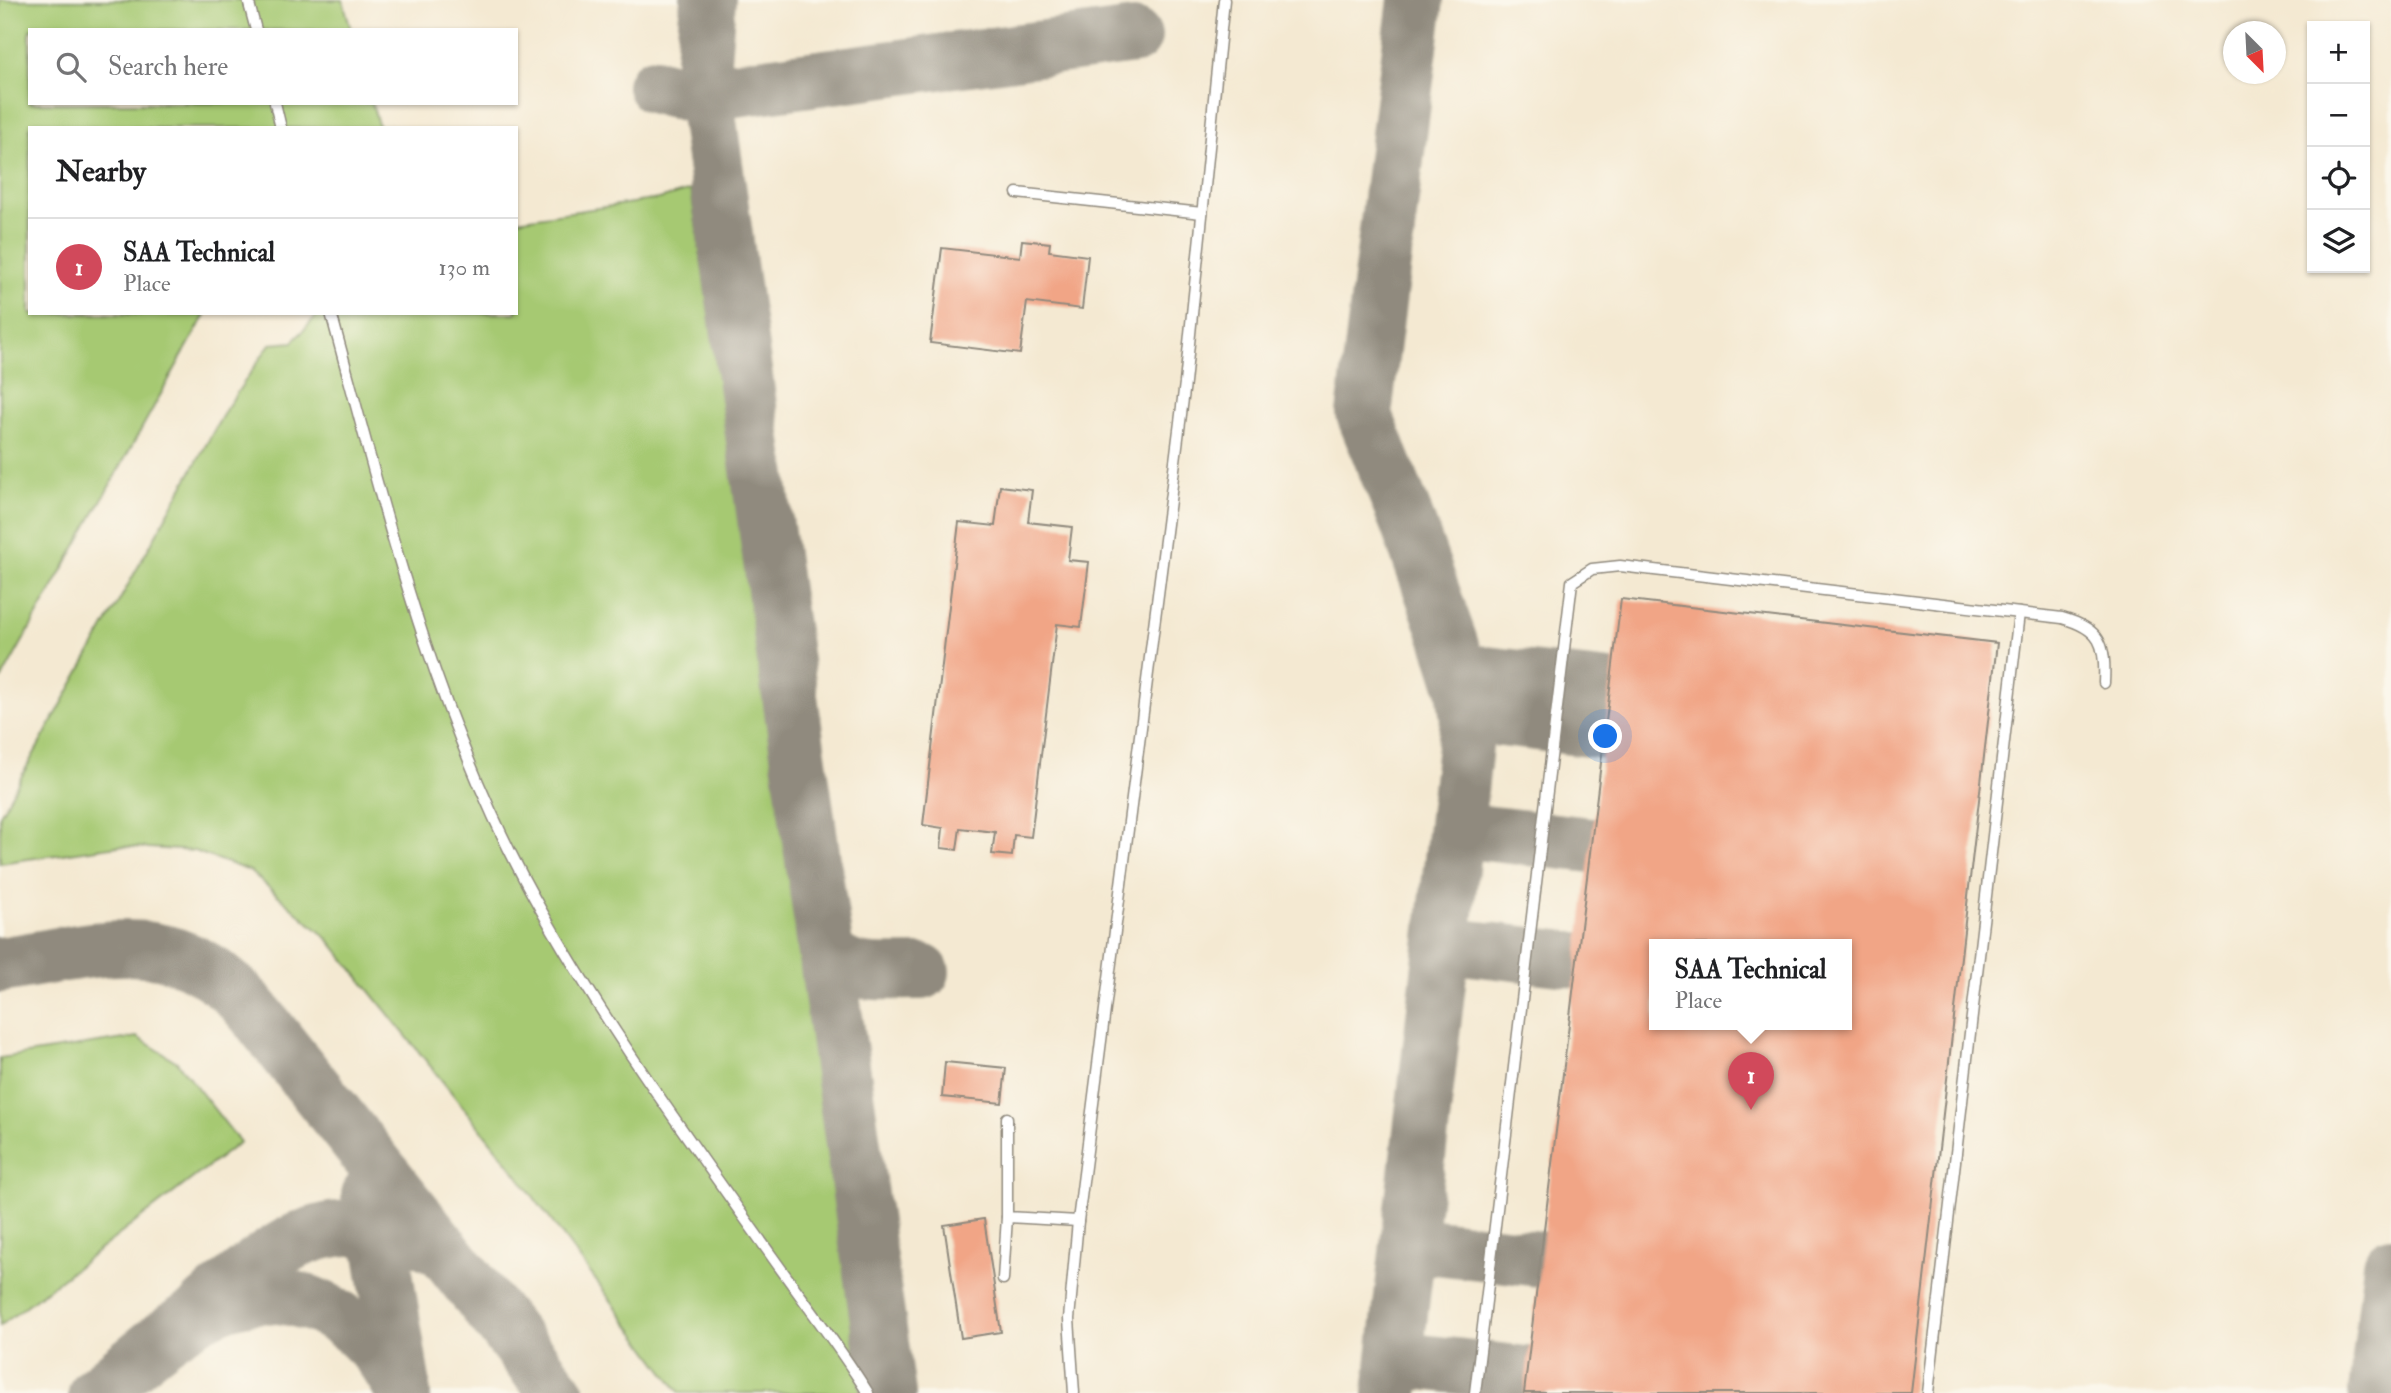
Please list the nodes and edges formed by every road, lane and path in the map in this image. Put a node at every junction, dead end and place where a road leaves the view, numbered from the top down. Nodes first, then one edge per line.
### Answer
1 (248, 0) edge
2 (1224, 0) edge
3 (255, 28) edge
4 (275, 105) edge
5 (281, 126) edge
6 (1017, 193) dead end
7 (1202, 213) junction
8 (332, 315) edge
9 (2019, 613) junction
10 (2104, 683) dead end
11 (1007, 1118) dead end
12 (1006, 1217) junction
13 (1078, 1221) junction
14 (1003, 1279) dead end
15 (867, 1393) edge
16 (1074, 1393) edge
17 (1475, 1393) edge
18 (1928, 1393) edge

1 - 3 lane
2 - 7 lane
4 - 5 lane
6 - 7 lane
7 - 13 lane
8 - 15 lane
9 - 10 lane
9 - 17 lane
9 - 18 lane
11 - 12 lane
12 - 13 lane
12 - 14 lane
13 - 16 lane

